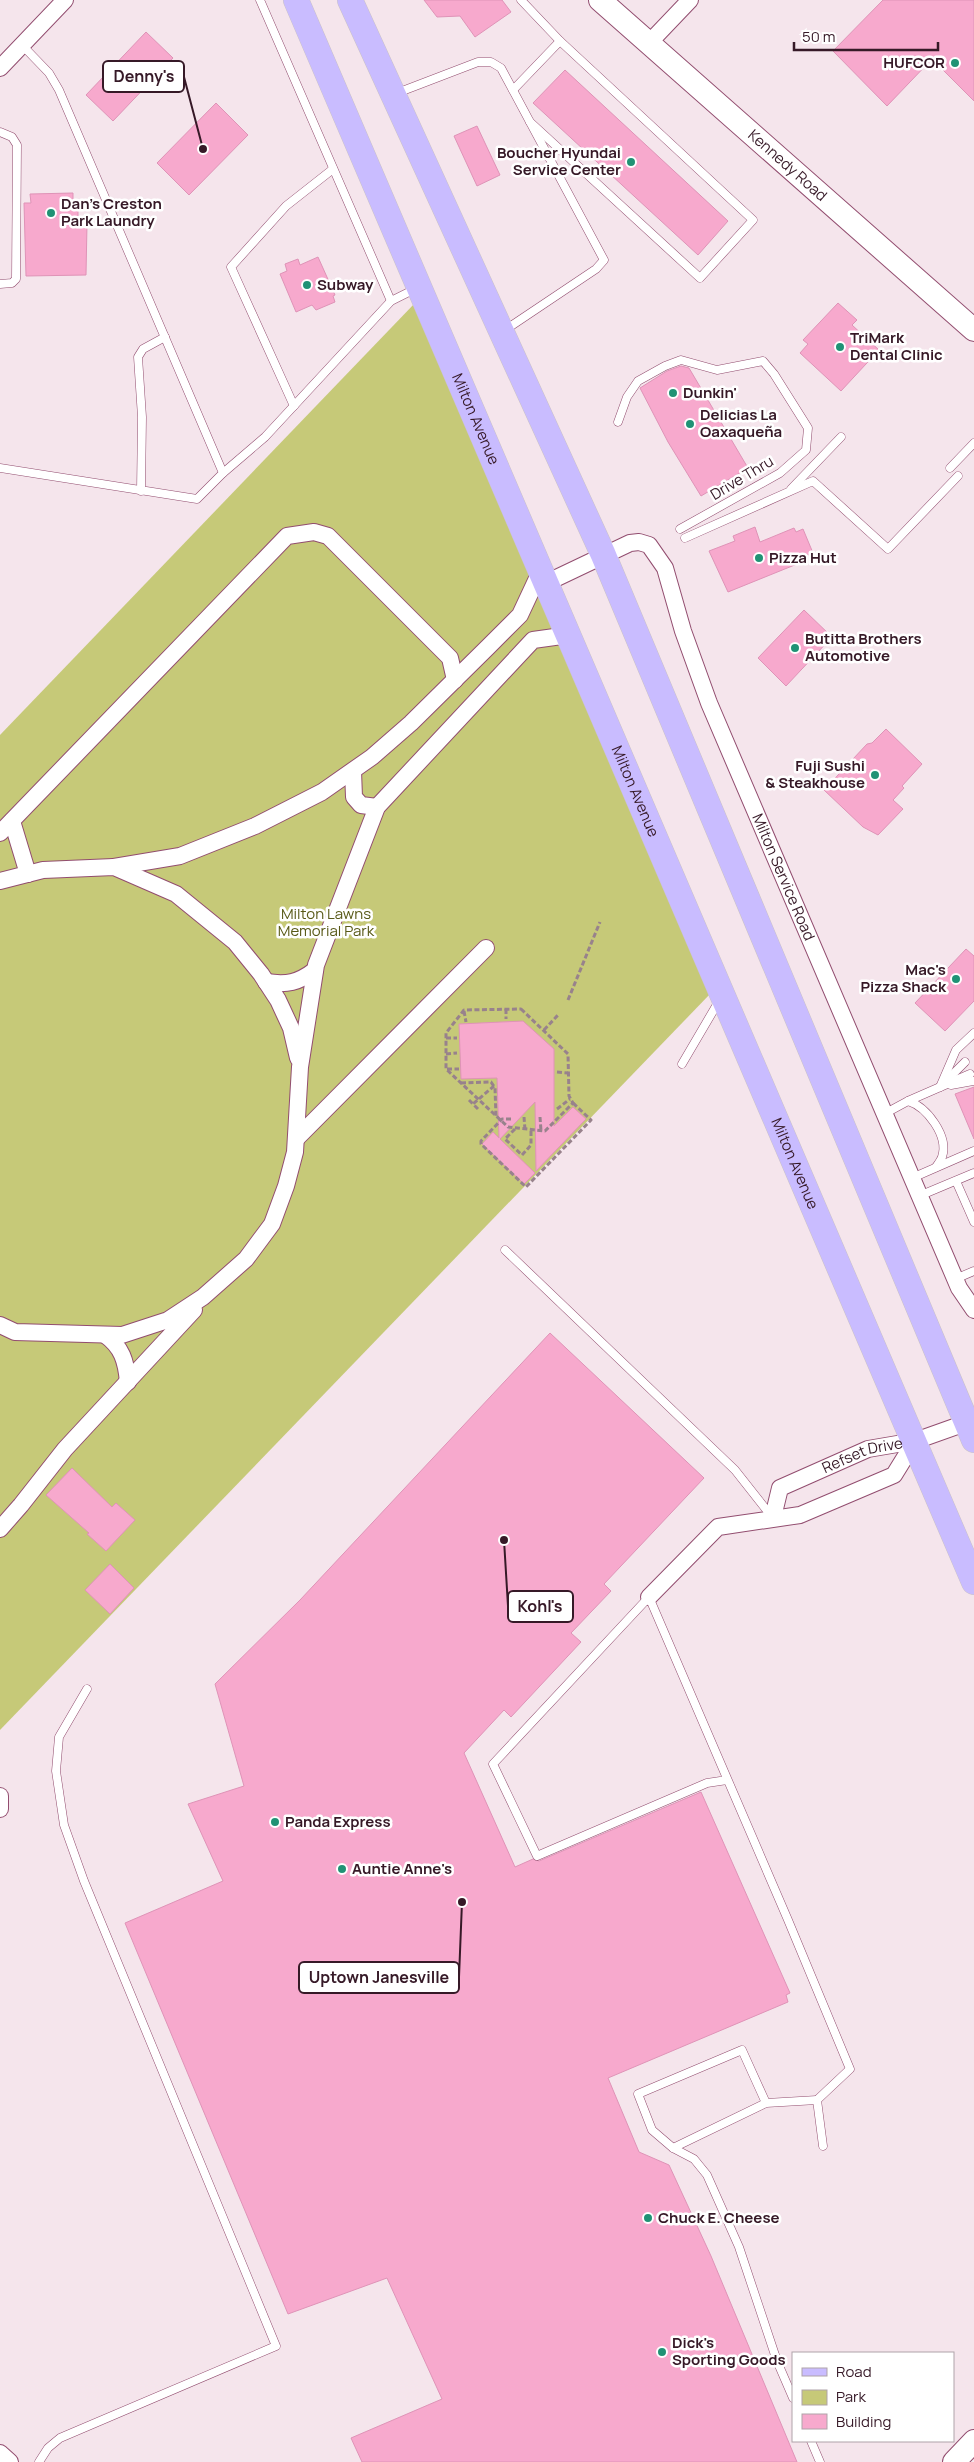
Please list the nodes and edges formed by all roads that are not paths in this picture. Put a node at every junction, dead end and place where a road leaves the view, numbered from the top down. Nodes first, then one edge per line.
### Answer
1 (65, 0) edge
2 (260, 0) edge
3 (296, 0) edge
4 (350, 0) edge
5 (521, 0) edge
6 (600, 0) edge
7 (690, 0) edge
8 (560, 41) junction
9 (649, 43) junction
10 (22, 45) junction
11 (0, 68) edge
12 (513, 90) junction
13 (393, 94) junction
14 (530, 122) junction
15 (0, 132) edge
16 (333, 169) junction
17 (0, 284) edge
18 (419, 288) junction
19 (391, 301) junction
20 (974, 330) edge
21 (502, 333) junction
22 (165, 337) junction
23 (294, 406) junction
24 (618, 422) dead end
25 (842, 437) dead end
26 (974, 443) edge
27 (0, 468) edge
28 (950, 468) dead end
29 (223, 473) junction
30 (958, 476) dead end
31 (141, 490) junction
32 (789, 492) junction
33 (680, 529) dead end
34 (685, 538) dead end
35 (602, 554) junction
36 (543, 577) junction
37 (568, 635) junction
38 (488, 647) junction
39 (450, 658) junction
40 (455, 680) junction
41 (354, 771) junction
42 (376, 807) junction
43 (6, 827) edge
44 (114, 867) junction
45 (28, 874) junction
46 (0, 881) edge
47 (486, 948) dead end
48 (315, 970) junction
49 (266, 982) junction
50 (723, 995) junction
51 (974, 1033) edge
52 (965, 1062) dead end
53 (682, 1064) dead end
54 (300, 1067) junction
55 (972, 1078) edge
56 (940, 1087) junction
57 (908, 1101) junction
58 (884, 1114) junction
59 (296, 1140) junction
60 (974, 1150) edge
61 (936, 1167) junction
62 (974, 1173) edge
63 (912, 1178) junction
64 (956, 1181) junction
65 (919, 1196) junction
66 (974, 1222) edge
67 (504, 1250) dead end
68 (974, 1271) edge
69 (955, 1279) junction
70 (222, 1281) junction
71 (974, 1310) edge
72 (0, 1325) edge
73 (105, 1335) junction
74 (128, 1382) junction
75 (972, 1428) edge
76 (915, 1441) junction
77 (773, 1518) junction
78 (0, 1529) edge
79 (974, 1582) edge
80 (649, 1598) junction
81 (87, 1689) dead end
82 (727, 1780) junction
83 (0, 1797) edge
84 (0, 1809) edge
85 (817, 2100) junction
86 (766, 2103) junction
87 (823, 2146) dead end
88 (673, 2148) junction
89 (792, 2396) edge
90 (974, 2441) edge
91 (811, 2442) edge
92 (0, 2453) edge
93 (10, 2462) edge
94 (39, 2462) edge
95 (820, 2462) edge
96 (954, 2462) edge

1 - 10 street
2 - 16 lane
3 - 18 main road, Milton Avenue
4 - 13 main road
5 - 8 lane
6 - 9 street, Kennedy Road
7 - 9 street
8 - 12 lane
8 - 14 lane
9 - 20 street, Kennedy Road
10 - 11 street
10 - 22 lane
12 - 13 lane
12 - 14 lane
13 - 21 main road
14 - 21 lane
15 - 17 lane
16 - 19 lane
16 - 23 lane
18 - 19 lane
18 - 36 main road, Milton Avenue
19 - 23 lane
21 - 35 main road
22 - 29 lane
22 - 31 lane
23 - 29 lane
24 - 33 lane, Drive Thru
25 - 32 lane
26 - 28 lane
27 - 31 lane
29 - 31 lane
30 - 32 lane
32 - 34 lane
35 - 36 street, Milton Service Road
35 - 58 street, Milton Service Road
35 - 75 main road
36 - 37 main road, Milton Avenue
36 - 38 street
37 - 42 street
37 - 50 main road, Milton Avenue
38 - 39 street
38 - 40 street
39 - 40 street
39 - 43 street
40 - 41 street
41 - 42 street
41 - 44 street
42 - 48 street
43 - 45 street
44 - 45 street
44 - 49 street
45 - 46 street
47 - 59 street
48 - 49 street
48 - 54 street
49 - 54 street
50 - 53 lane
50 - 76 main road, Milton Avenue
51 - 56 lane
52 - 56 lane
54 - 59 street
55 - 56 lane
56 - 57 lane
57 - 58 lane
57 - 61 lane
58 - 63 street, Milton Service Road
59 - 70 street
60 - 61 lane
61 - 63 lane
62 - 64 lane
63 - 65 street, Milton Service Road
64 - 65 lane
64 - 66 lane
65 - 69 street, Milton Service Road
67 - 77 lane
68 - 69 lane
69 - 71 street, Milton Service Road
70 - 73 street
70 - 74 street
72 - 73 street
73 - 74 street
74 - 78 street
75 - 76 street, Refset Drive
76 - 77 street
76 - 77 street, Refset Drive
76 - 79 main road, Milton Avenue
77 - 80 street
80 - 82 lane
80 - 82 lane
81 - 94 lane
82 - 85 lane
83 - 84 street
85 - 86 lane
85 - 87 lane
86 - 88 lane
86 - 88 lane
88 - 89 lane
90 - 96 street
91 - 95 lane
92 - 93 street

